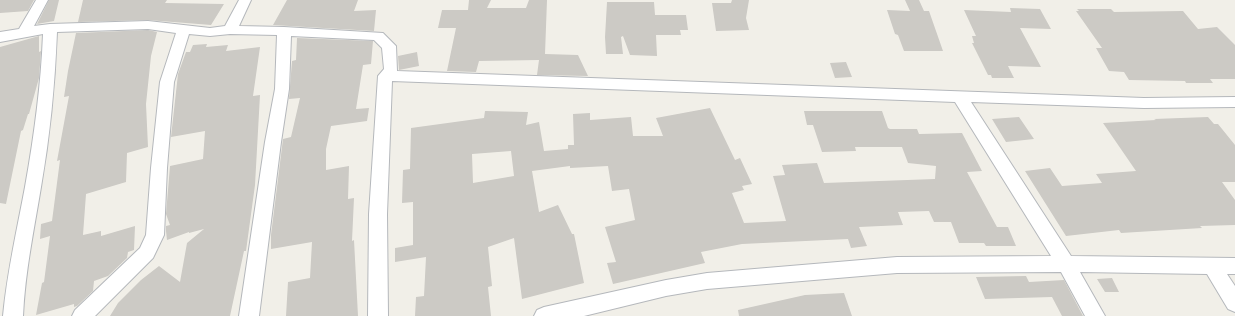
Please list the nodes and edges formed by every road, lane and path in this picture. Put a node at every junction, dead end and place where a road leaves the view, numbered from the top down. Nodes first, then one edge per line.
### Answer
1 (42, 0) edge
2 (245, 0) edge
3 (50, 28) junction
4 (184, 29) junction
5 (230, 30) junction
6 (284, 31) junction
7 (24, 32) junction
8 (0, 37) edge
9 (385, 76) junction
10 (959, 96) junction
11 (1235, 102) edge
12 (1066, 264) junction
13 (1235, 266) edge
14 (1213, 267) junction
15 (1235, 303) edge
16 (13, 316) edge
17 (82, 316) edge
18 (249, 316) edge
19 (378, 316) edge
20 (544, 316) edge
21 (1095, 316) edge

1 - 7 street
2 - 5 street
3 - 4 street
3 - 7 street
3 - 16 street
4 - 5 street
4 - 17 street
5 - 6 street
6 - 9 street
6 - 18 street
7 - 8 street
9 - 10 street
9 - 19 street
10 - 11 street
10 - 12 street
12 - 14 street
12 - 20 street
12 - 21 street
13 - 14 street
14 - 15 street

